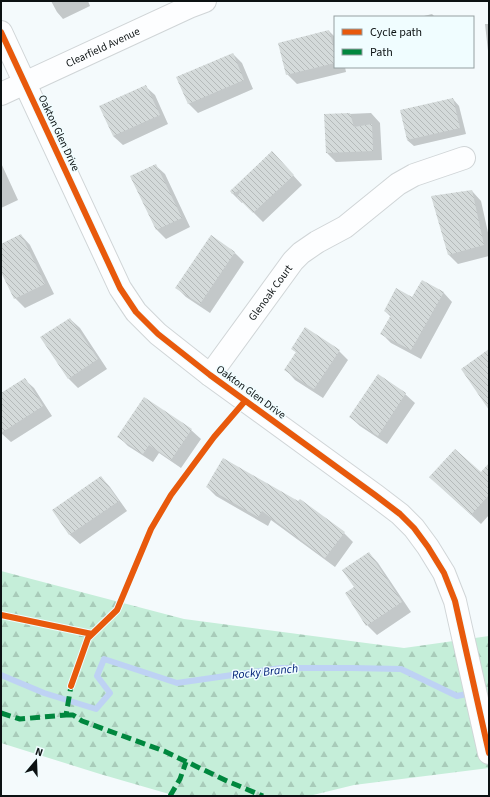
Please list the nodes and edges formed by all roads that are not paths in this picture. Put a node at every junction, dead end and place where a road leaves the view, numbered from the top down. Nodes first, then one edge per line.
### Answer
1 (205, 1) edge
2 (1, 32) edge
3 (25, 82) junction
4 (1, 94) edge
5 (464, 158) dead end
6 (210, 375) junction
7 (489, 753) edge

1 - 3 street, Clearfield Avenue
2 - 3 street, Oakton Glen Drive
3 - 4 street, Clearfield Avenue
3 - 6 street, Oakton Glen Drive
5 - 6 street, Glenoak Court
6 - 7 street, Oakton Glen Drive

